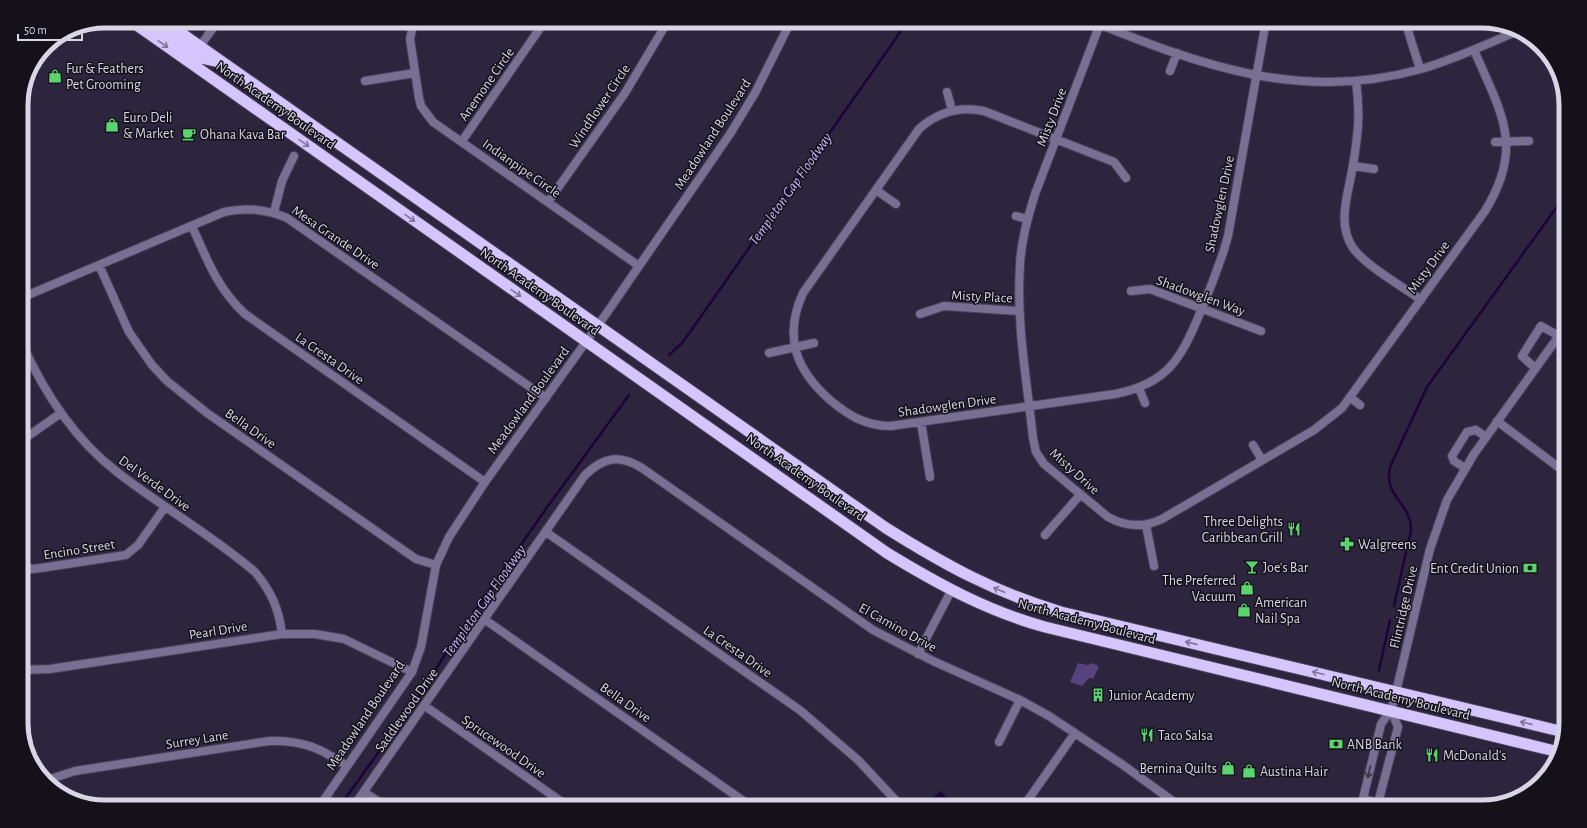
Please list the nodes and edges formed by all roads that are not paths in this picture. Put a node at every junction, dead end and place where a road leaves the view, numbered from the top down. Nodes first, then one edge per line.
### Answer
1 (141, 28) edge
2 (158, 28) edge
3 (174, 28) edge
4 (213, 28) edge
5 (412, 28) edge
6 (540, 28) edge
7 (664, 28) edge
8 (788, 28) edge
9 (1099, 28) edge
10 (1111, 28) edge
11 (1265, 28) edge
12 (1407, 28) edge
13 (1511, 34) edge
14 (200, 46) junction
15 (1474, 50) junction
16 (1177, 53) junction
17 (223, 63) junction
18 (1420, 70) junction
19 (1170, 72) dead end
20 (415, 73) junction
21 (1257, 77) junction
22 (365, 81) dead end
23 (1356, 81) junction
24 (947, 92) dead end
25 (952, 110) junction
26 (1057, 139) junction
27 (462, 141) junction
28 (1529, 141) dead end
29 (1495, 142) dead end
30 (1507, 142) junction
31 (294, 156) dead end
32 (1353, 166) junction
33 (1374, 169) dead end
34 (1126, 178) dead end
35 (876, 190) junction
36 (548, 202) junction
37 (896, 204) dead end
38 (274, 212) junction
39 (1016, 216) dead end
40 (1027, 219) junction
41 (192, 226) junction
42 (99, 265) junction
43 (639, 266) junction
44 (1130, 291) dead end
45 (28, 295) edge
46 (1421, 300) junction
47 (1202, 308) junction
48 (1019, 311) junction
49 (920, 314) dead end
50 (597, 326) junction
51 (1261, 331) dead end
52 (1559, 336) joint
53 (585, 342) junction
54 (814, 343) dead end
55 (796, 347) junction
56 (769, 353) dead end
57 (28, 356) edge
58 (1535, 368) junction
59 (1139, 388) junction
60 (546, 398) junction
61 (1351, 398) junction
62 (1145, 403) dead end
63 (1360, 405) dead end
64 (1029, 406) junction
65 (61, 412) junction
66 (1497, 421) junction
67 (922, 422) junction
68 (28, 436) edge
69 (1486, 437) junction
70 (1253, 445) dead end
71 (611, 459) joint
72 (1262, 460) junction
73 (1559, 467) edge
74 (1465, 468) junction
75 (930, 477) dead end
76 (485, 482) junction
77 (1080, 494) junction
78 (165, 507) junction
79 (1146, 525) junction
80 (546, 532) junction
81 (1045, 535) dead end
82 (436, 565) junction
83 (1154, 566) dead end
84 (28, 568) edge
85 (951, 591) junction
86 (484, 619) junction
87 (282, 634) junction
88 (918, 654) junction
89 (28, 670) edge
90 (412, 672) junction
91 (1396, 692) junction
92 (1020, 700) junction
93 (425, 706) junction
94 (1391, 710) junction
95 (1559, 731) edge
96 (1075, 733) junction
97 (999, 742) dead end
98 (1554, 751) edge
99 (347, 766) junction
100 (52, 779) edge
101 (364, 792) junction
102 (1168, 798) joint
103 (324, 800) edge
104 (358, 800) edge
105 (376, 800) edge
106 (559, 800) edge
107 (742, 800) edge
108 (895, 800) edge
109 (1028, 800) edge
110 (1171, 800) edge
111 (1363, 800) edge
112 (1379, 800) edge

1 -> 53 highway, North Academy Boulevard
2 - 17 highway
3 - 14 highway, North Academy Boulevard
4 - 14 street
5 - 20 street, Indianpipe Circle
6 - 27 street, Anemone Circle
7 - 36 street, Windflower Circle
8 - 43 street, Meadowland Boulevard
9 - 26 street, Misty Drive
10 - 16 street
11 - 21 street, Shadowglen Drive
12 - 18 street
13 - 15 street
14 - 17 highway, North Academy Boulevard
15 - 18 street
15 - 30 street, Misty Drive
16 - 19 street
16 - 21 street
17 - 50 highway, North Academy Boulevard
18 - 23 street
20 - 22 street
20 - 27 street, Indianpipe Circle
21 - 23 street
21 - 47 street, Shadowglen Drive
23 - 32 street
24 - 25 street
25 - 26 street, Shadowglen Drive
25 - 35 street, Shadowglen Drive
26 - 34 street, Shadowglen Drive
26 - 40 street, Misty Drive
27 - 36 street, Indianpipe Circle
28 - 30 street
29 - 30 street
30 - 46 street, Misty Drive
31 - 38 street
32 - 33 street
32 - 46 street
35 - 37 street
35 - 55 street, Shadowglen Drive
36 - 43 street, Indianpipe Circle
38 - 41 street, Mesa Grande Drive
38 - 60 street, Mesa Grande Drive
39 - 40 street
40 - 48 street, Misty Drive
41 - 42 street, Mesa Grande Drive
41 - 76 street, La Cresta Drive
42 - 45 street, Mesa Grande Drive
42 - 82 street, Bella Drive
43 - 50 street, Meadowland Boulevard
44 - 47 street, Shadowglen Way
46 - 61 street, Misty Drive
47 - 51 street, Shadowglen Way
47 - 59 street, Shadowglen Drive
48 - 49 street, Misty Place
48 - 64 street, Misty Drive
50 - 53 street, Meadowland Boulevard
91 -> 50 highway, North Academy Boulevard
52 - 58 street, Flintridge Drive
52 - 58 street
53 - 60 street, Meadowland Boulevard
53 - 85 highway, North Academy Boulevard
54 - 55 street
55 - 56 street
55 - 67 street, Shadowglen Drive
57 - 65 street, Del Verde Drive
58 - 66 street, Flintridge Drive
59 - 62 street
59 - 64 street, Shadowglen Drive
60 - 76 street, Meadowland Boulevard
61 - 63 street
61 - 72 street, Misty Drive
64 - 67 street, Shadowglen Drive
64 - 77 street, Misty Drive
65 - 68 street
65 - 78 street, Del Verde Drive
66 - 69 street, Flintridge Drive
66 - 73 street
67 - 75 street
69 - 74 street, Flintridge Drive
69 - 74 street
70 - 72 street
71 - 80 street, Saddlewood Drive
71 - 88 street, El Camino Drive
72 - 79 street, Misty Drive
74 - 91 street, Flintridge Drive
76 - 82 street, Meadowland Boulevard
77 - 79 street, Misty Drive
77 - 81 street
78 - 84 street, Encino Street
78 - 87 street, Del Verde Drive
79 - 83 street
80 - 86 street, Saddlewood Drive
80 - 108 street, La Cresta Drive
82 - 90 street, Meadowland Boulevard
85 - 88 street
85 - 94 highway, North Academy Boulevard
86 - 93 street, Saddlewood Drive
86 - 107 street, Bella Drive
87 - 89 street, Pearl Drive
87 - 90 street, Pearl Drive
88 - 92 street, El Camino Drive
90 - 99 street, Meadowland Boulevard
91 - 94 street, Flintridge Drive
95 -> 91 highway, North Academy Boulevard
92 - 96 street, El Camino Drive
92 - 97 street
93 - 101 street, Saddlewood Drive
93 - 106 street, Sprucewood Drive
94 - 98 highway, North Academy Boulevard
94 -> 111 street, Flintridge Drive
94 - 112 street
96 - 102 street, El Camino Drive
96 - 109 street
99 - 100 street, Surrey Lane
99 - 103 street, Meadowland Boulevard
101 - 104 street, Saddlewood Drive
101 - 105 street
102 - 110 street, El Camino Drive

